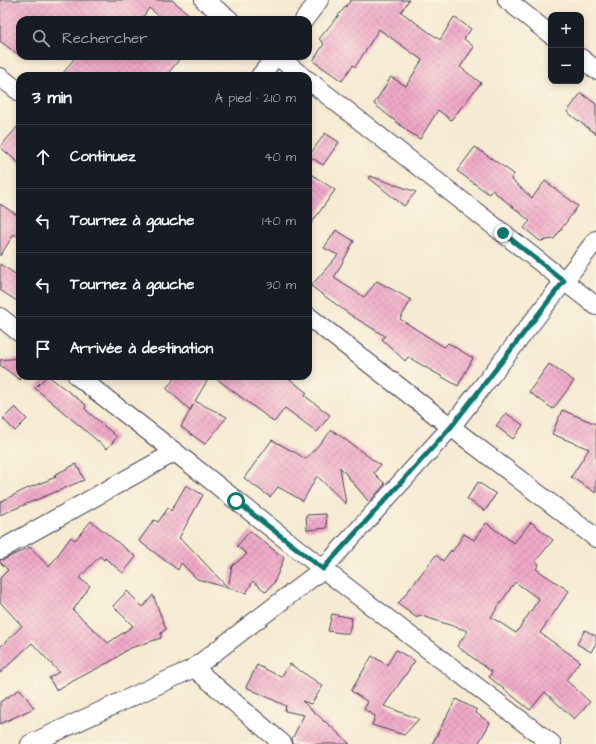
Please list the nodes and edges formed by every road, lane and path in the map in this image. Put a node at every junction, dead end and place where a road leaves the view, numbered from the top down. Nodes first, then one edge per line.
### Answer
1 (204, 0) edge
2 (319, 0) edge
3 (507, 0) edge
4 (225, 16) edge
5 (307, 16) edge
6 (548, 33) edge
7 (273, 60) edge
8 (281, 60) edge
9 (584, 60) edge
10 (596, 70) edge
11 (263, 72) edge
12 (297, 72) edge
13 (0, 77) edge
14 (312, 83) edge
15 (16, 89) edge
16 (596, 240) edge
17 (564, 281) junction
18 (596, 306) edge
19 (312, 319) edge
20 (2, 321) edge
21 (16, 330) edge
22 (81, 380) edge
23 (451, 427) junction
24 (175, 452) junction
25 (596, 538) edge
26 (0, 550) edge
27 (323, 569) junction
28 (194, 668) junction
29 (30, 744) edge
30 (282, 744) edge
31 (552, 744) edge

1 - 4 street
2 - 5 street
3 - 6 street
7 - 11 street
8 - 12 street
9 - 10 street
13 - 15 street
14 - 17 street
16 - 17 street
17 - 18 street
17 - 23 street
19 - 23 street
20 - 21 street
22 - 24 street
23 - 25 street
23 - 27 street
24 - 26 street
24 - 27 street
27 - 28 street
27 - 31 street
28 - 29 street
28 - 30 street

